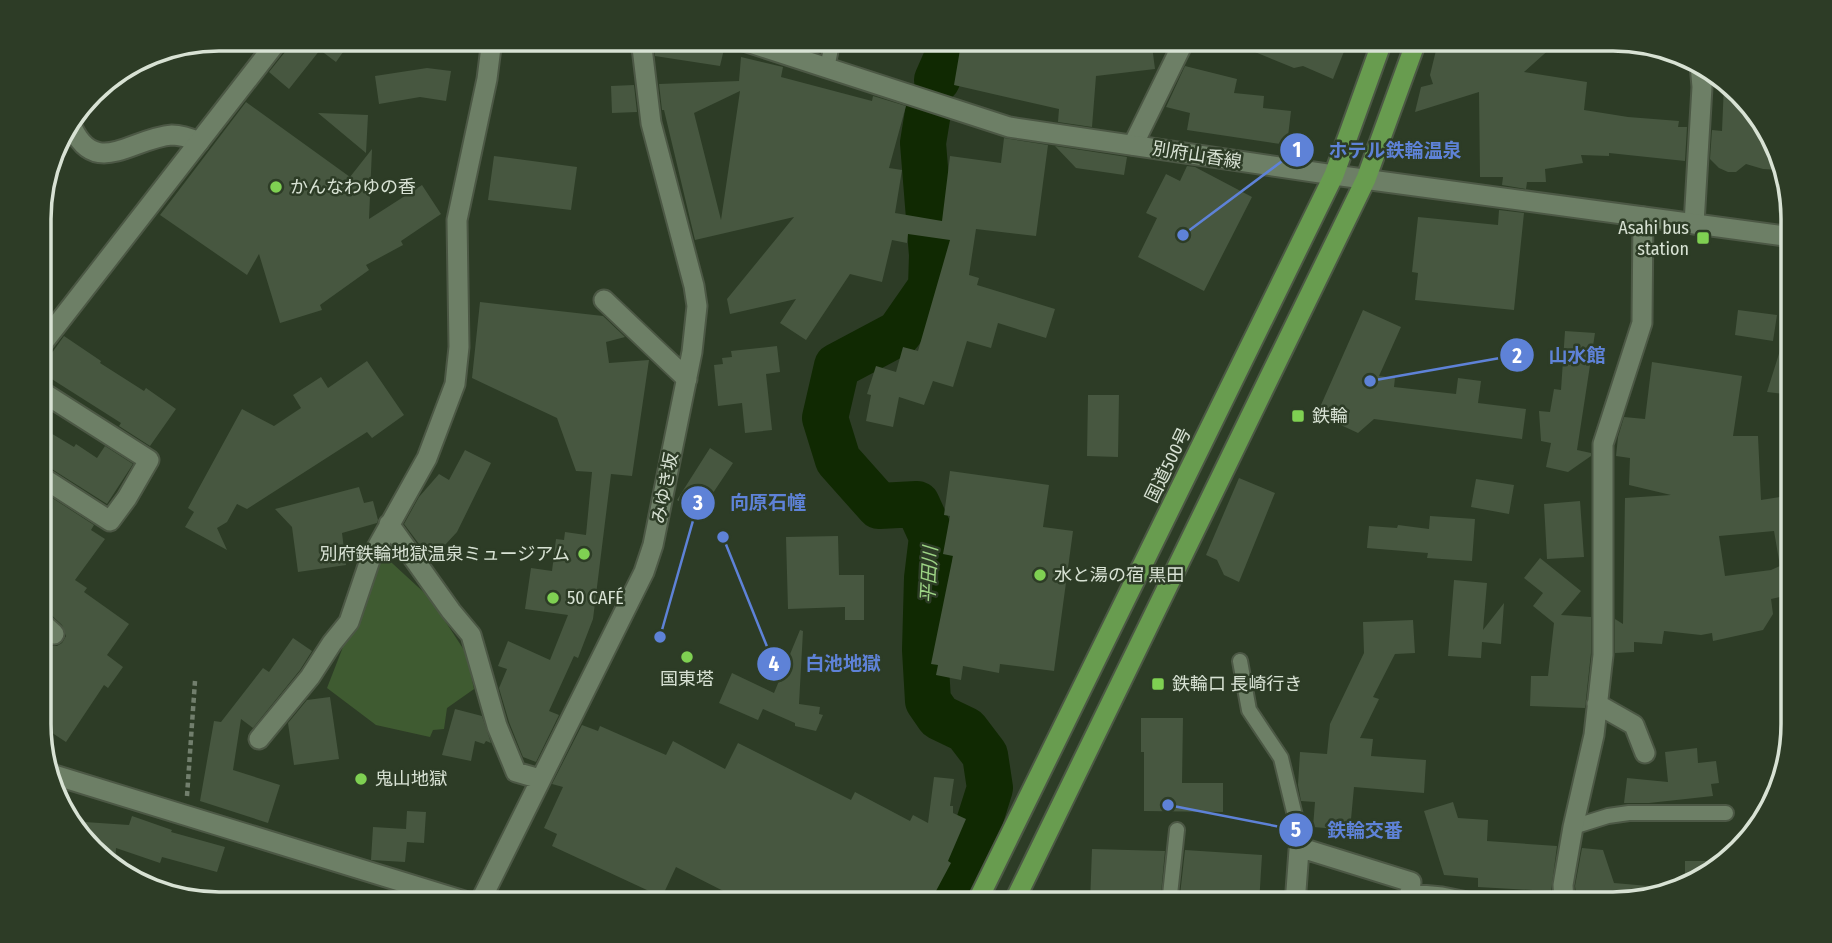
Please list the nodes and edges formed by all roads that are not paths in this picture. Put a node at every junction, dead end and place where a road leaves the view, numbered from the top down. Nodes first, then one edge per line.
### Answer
1 (269, 51) edge
2 (490, 51) edge
3 (643, 51) edge
4 (777, 51) edge
5 (830, 51) edge
6 (1179, 51) edge
7 (1378, 51) edge
8 (1412, 51) edge
9 (827, 68) junction
10 (1701, 76) edge
11 (74, 133) edge
12 (199, 142) junction
13 (1133, 145) junction
14 (1334, 175) junction
15 (1366, 179) junction
16 (1643, 217) junction
17 (1694, 224) junction
18 (1781, 236) edge
19 (604, 300) dead end
20 (51, 333) edge
21 (687, 379) junction
22 (51, 398) edge
23 (51, 483) edge
24 (389, 524) junction
25 (1240, 662) dead end
26 (1598, 704) junction
27 (259, 739) dead end
28 (1645, 753) dead end
29 (60, 777) edge
30 (540, 779) junction
31 (1726, 813) dead end
32 (1573, 827) junction
33 (1177, 830) dead end
34 (1299, 850) junction
35 (436, 892) edge
36 (482, 892) edge
37 (982, 892) edge
38 (1019, 892) edge
39 (1170, 892) edge
40 (1296, 892) edge
41 (1410, 892) edge
42 (1563, 892) edge

1 - 12 street
2 - 24 street
3 - 21 street, みゆき坂
4 - 9 street, 別府山香線
5 - 9 lane
6 - 13 street
7 - 14 highway, 国道500号
8 - 15 highway
9 - 13 street, 別府山香線
10 - 17 street
11 - 12 street
12 - 20 street
13 - 14 street, 別府山香線
14 - 15 street, 別府山香線
14 - 37 highway, 国道500号
15 - 16 street, 別府山香線
15 - 38 highway
16 - 17 street, 別府山香線
16 - 26 street
17 - 18 street, 別府山香線
19 - 21 street
21 - 30 street, みゆき坂
22 - 23 street
24 - 27 street
24 - 30 street
25 - 34 lane
26 - 28 street
26 - 32 street
29 - 35 street
30 - 36 street, みゆき坂
31 - 32 lane
32 - 42 street
33 - 39 lane
34 - 40 street
34 - 41 street

